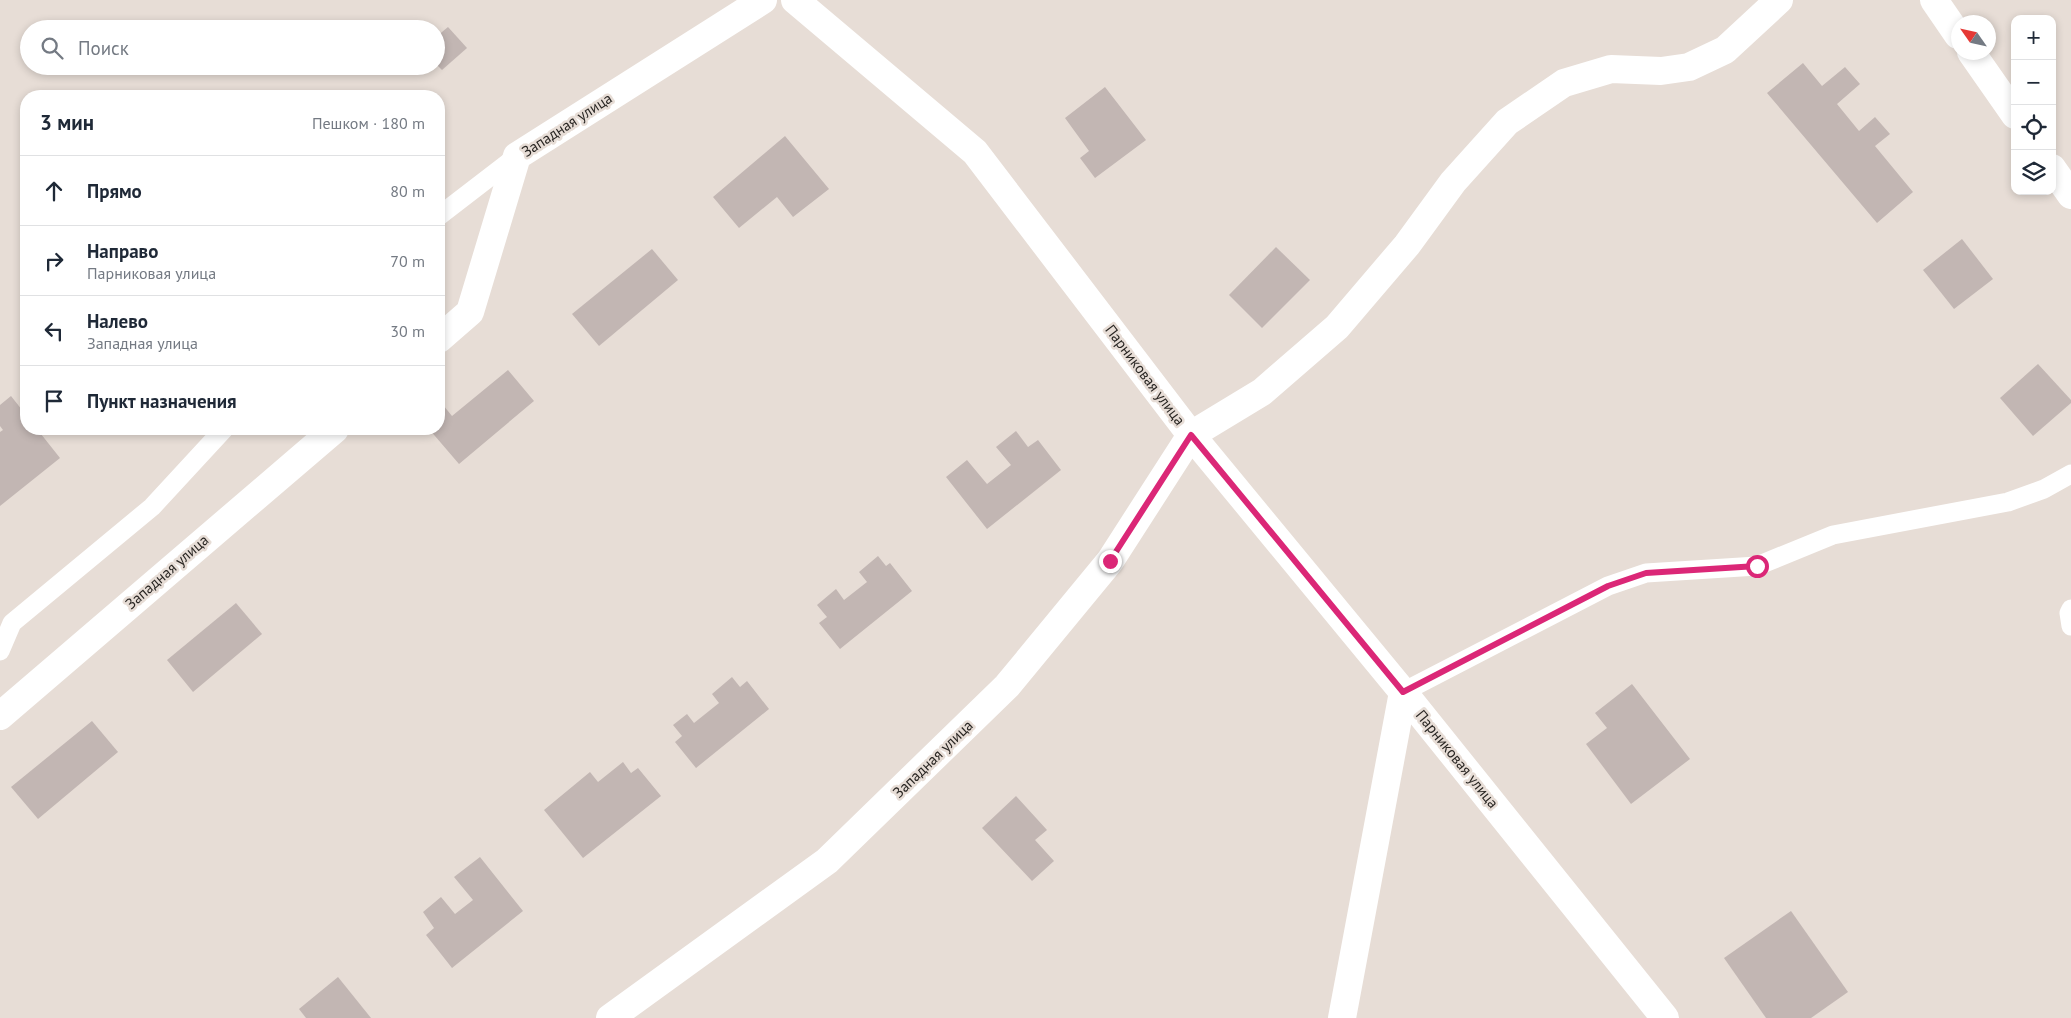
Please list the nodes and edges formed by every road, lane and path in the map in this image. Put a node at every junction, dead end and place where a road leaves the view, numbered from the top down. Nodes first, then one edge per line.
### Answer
1 (763, 0) edge
2 (795, 0) edge
3 (1779, 0) edge
4 (1934, 0) edge
5 (1951, 25) edge
6 (1977, 60) edge
7 (2011, 109) edge
8 (517, 156) junction
9 (2056, 174) edge
10 (2071, 195) edge
11 (445, 211) edge
12 (445, 334) edge
13 (218, 435) edge
14 (328, 435) edge
15 (1191, 435) junction
16 (2071, 474) edge
17 (2071, 609) edge
18 (2071, 626) edge
19 (0, 651) edge
20 (1403, 692) junction
21 (0, 716) edge
22 (610, 1018) edge
23 (1342, 1018) edge
24 (1665, 1018) edge

1 - 8 street, Западная улица
2 - 15 street, Парниковая улица
3 - 15 street
4 - 5 street
6 - 7 street
8 - 11 lane
8 - 12 street, Западная улица
9 - 10 street
13 - 19 lane
14 - 21 street, Западная улица
15 - 20 street, Парниковая улица
15 - 22 street, Западная улица
16 - 20 lane
17 - 18 lane
20 - 23 street
20 - 24 street, Парниковая улица

